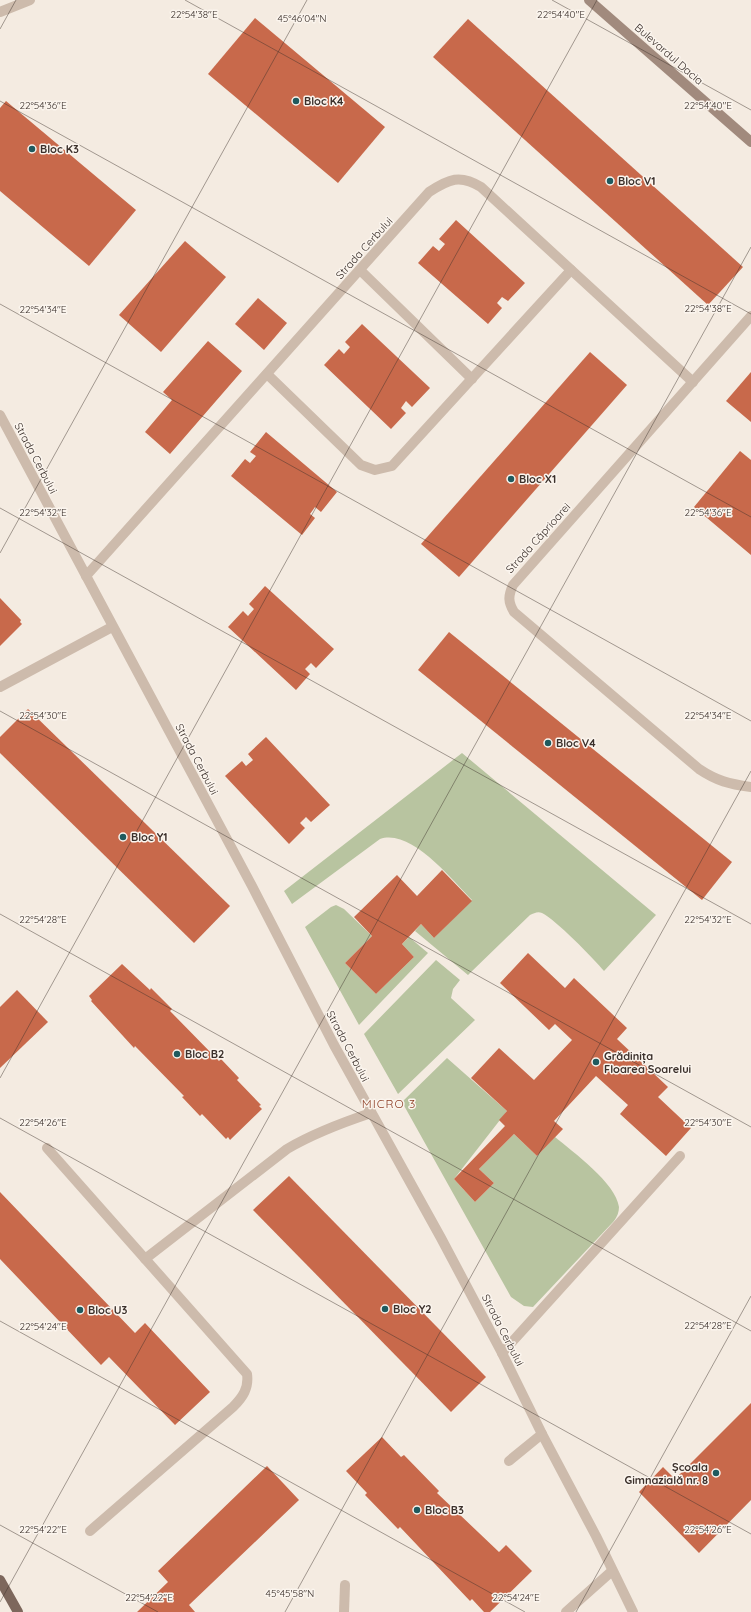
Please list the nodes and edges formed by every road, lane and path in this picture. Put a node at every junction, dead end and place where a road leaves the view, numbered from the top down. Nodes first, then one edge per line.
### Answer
1 (30, 0) edge
2 (589, 0) edge
3 (0, 12) edge
4 (751, 142) edge
5 (360, 270) junction
6 (571, 270) junction
7 (751, 316) edge
8 (267, 374) junction
9 (472, 378) junction
10 (693, 382) junction
11 (0, 415) edge
12 (86, 576) junction
13 (112, 627) junction
14 (0, 687) edge
15 (751, 787) edge
16 (371, 1113) junction
17 (47, 1148) dead end
18 (680, 1156) dead end
19 (145, 1259) junction
20 (502, 1353) junction
21 (542, 1434) junction
22 (509, 1461) dead end
23 (90, 1531) dead end
24 (612, 1571) junction
25 (0, 1580) edge
26 (345, 1585) dead end
27 (18, 1612) edge
28 (344, 1612) edge
29 (566, 1612) edge
30 (633, 1612) edge

1 - 3 street
2 - 4 main road, Bulevardul Dacia
5 - 6 street, Strada Cerbului
5 - 8 street, Strada Cerbului
5 - 9 street
6 - 9 street
6 - 10 street, Strada Cerbului
7 - 10 street, Strada Căprioarei
8 - 9 street
8 - 12 street, Strada Cerbului
10 - 15 street, Strada Căprioarei
11 - 12 street, Strada Cerbului
12 - 13 street, Strada Cerbului
13 - 14 street
13 - 16 street, Strada Cerbului
16 - 19 street
16 - 20 street, Strada Cerbului
17 - 19 street
18 - 20 street
19 - 23 street
20 - 21 street, Strada Cerbului
21 - 22 street
21 - 24 street, Strada Cerbului
24 - 29 street
24 - 30 street, Strada Cerbului
25 - 27 main road
26 - 28 street

